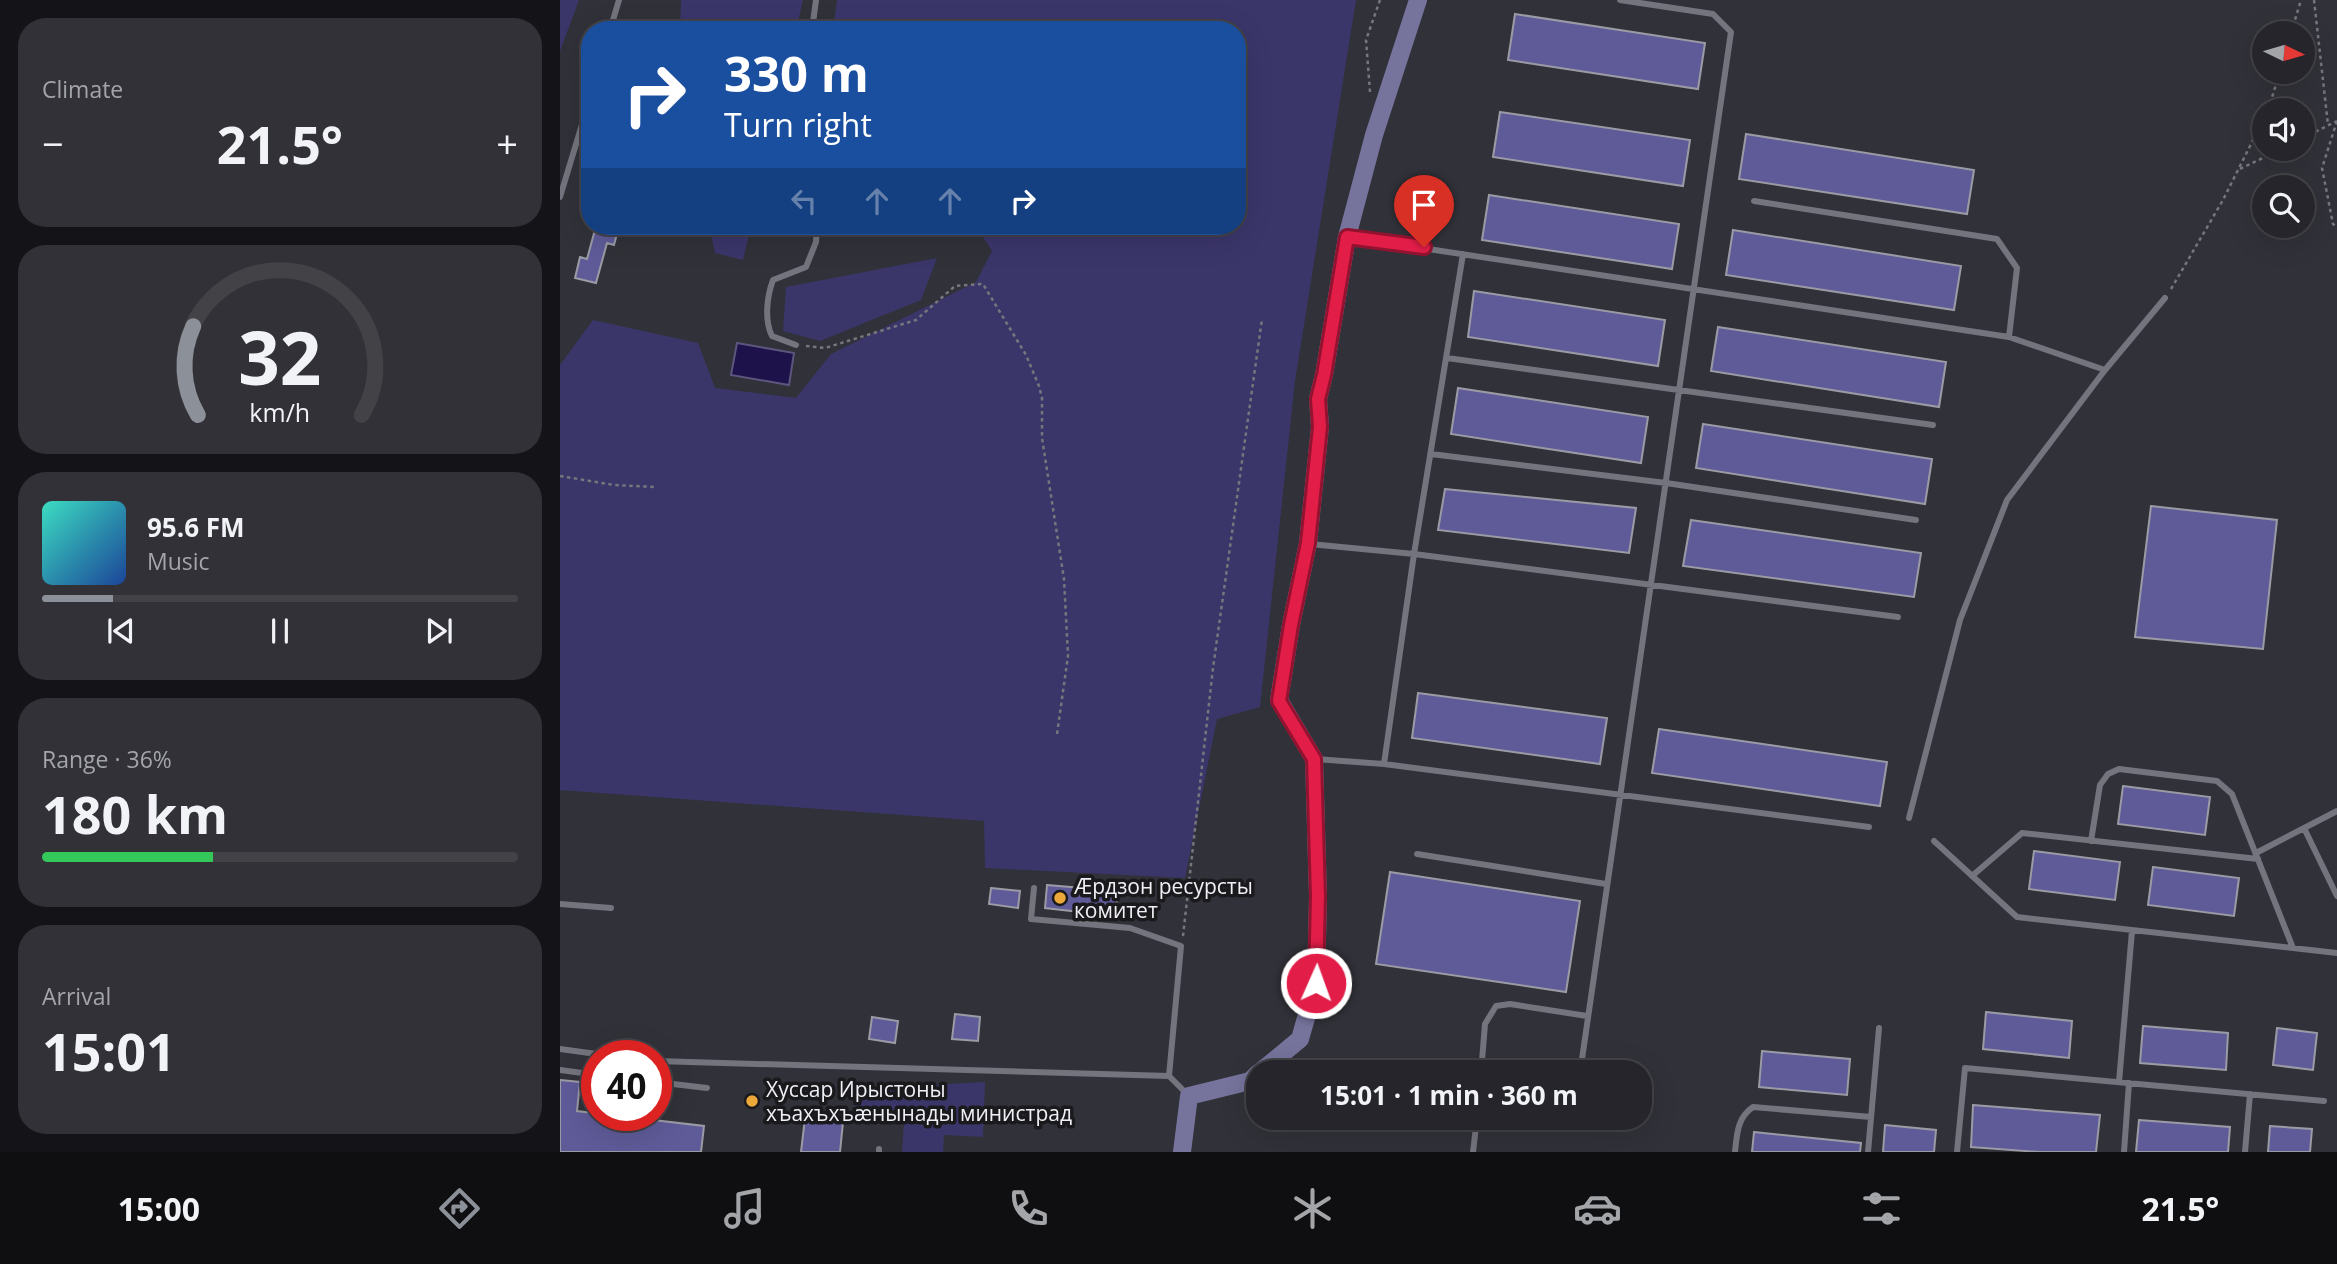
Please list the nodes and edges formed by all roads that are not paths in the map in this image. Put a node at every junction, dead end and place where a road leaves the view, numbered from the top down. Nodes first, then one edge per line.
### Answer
1 (619, 0) edge
2 (816, 0) edge
3 (1418, 0) edge
4 (1620, 0) edge
5 (613, 21) edge
6 (813, 21) edge
7 (581, 127) edge
8 (560, 197) edge
9 (1754, 201) dead end
10 (816, 235) edge
11 (1347, 237) junction
12 (1463, 254) junction
13 (1695, 288) junction
14 (2165, 298) road end
15 (2010, 337) junction
16 (796, 345) road end
17 (1447, 358) junction
18 (2105, 370) junction
19 (1680, 389) junction
20 (1933, 425) dead end
21 (1431, 454) junction
22 (1666, 483) junction
23 (1916, 520) dead end
24 (1308, 543) junction
25 (1414, 554) junction
26 (1651, 584) junction
27 (1898, 617) dead end
28 (1314, 759) junction
29 (1384, 764) junction
30 (1621, 793) junction
31 (2337, 811) edge
32 (1909, 818) dead end
33 (1869, 827) dead end
34 (2304, 828) junction
35 (1934, 841) dead end
36 (2091, 841) junction
37 (1417, 854) dead end
38 (2257, 856) junction
39 (1972, 876) junction
40 (1606, 884) junction
41 (1034, 888) dead end
42 (2337, 896) edge
43 (560, 904) edge
44 (611, 908) dead end
45 (2132, 930) junction
46 (2293, 948) junction
47 (2337, 953) edge
48 (1587, 1016) junction
49 (1879, 1028) dead end
50 (560, 1049) edge
51 (581, 1052) edge
52 (1274, 1060) edge
53 (1482, 1060) edge
54 (1582, 1060) edge
55 (672, 1061) edge
56 (560, 1070) edge
57 (581, 1073) edge
58 (1169, 1076) junction
59 (1246, 1082) edge
60 (2119, 1082) junction
61 (2129, 1083) junction
62 (672, 1084) edge
63 (707, 1088) dead end
64 (2250, 1094) junction
65 (1189, 1096) junction
66 (2324, 1101) dead end
67 (1871, 1117) junction
68 (1476, 1130) edge
69 (1182, 1152) edge
70 (1473, 1152) edge
71 (1735, 1152) edge
72 (1868, 1152) edge
73 (1957, 1152) edge
74 (2124, 1152) edge
75 (2245, 1152) edge

1 - 5 lane
2 - 6 lane
3 - 11 street
4 - 13 lane
7 - 8 lane
9 - 15 lane
10 - 16 lane
11 - 12 lane
11 - 24 street
12 - 13 lane
12 - 17 lane
13 - 15 lane
13 - 19 lane
14 - 18 lane
15 - 18 lane
17 - 19 lane
17 - 21 lane
18 - 32 lane
19 - 20 lane
19 - 22 lane
21 - 22 lane
21 - 25 lane
22 - 23 lane
22 - 26 lane
24 - 25 lane
24 - 28 street
25 - 26 lane
25 - 29 lane
26 - 27 lane
26 - 30 lane
28 - 29 lane
28 - 52 street
29 - 30 lane
30 - 33 lane
30 - 40 lane
31 - 34 lane
34 - 38 lane
34 - 42 lane
35 - 39 lane
36 - 38 lane
36 - 38 lane
36 - 39 lane
37 - 40 lane
38 - 46 lane
39 - 45 lane
40 - 48 lane
41 - 58 lane
43 - 44 lane
45 - 46 lane
45 - 60 lane
46 - 47 lane
48 - 53 lane
48 - 54 lane
49 - 67 lane
50 - 51 lane
55 - 58 lane
56 - 57 lane
58 - 65 lane
59 - 65 street
60 - 61 lane
60 - 73 lane
61 - 64 lane
61 - 74 lane
62 - 63 lane
64 - 66 lane
64 - 75 lane
65 - 69 street
67 - 71 lane
67 - 72 lane
68 - 70 lane

